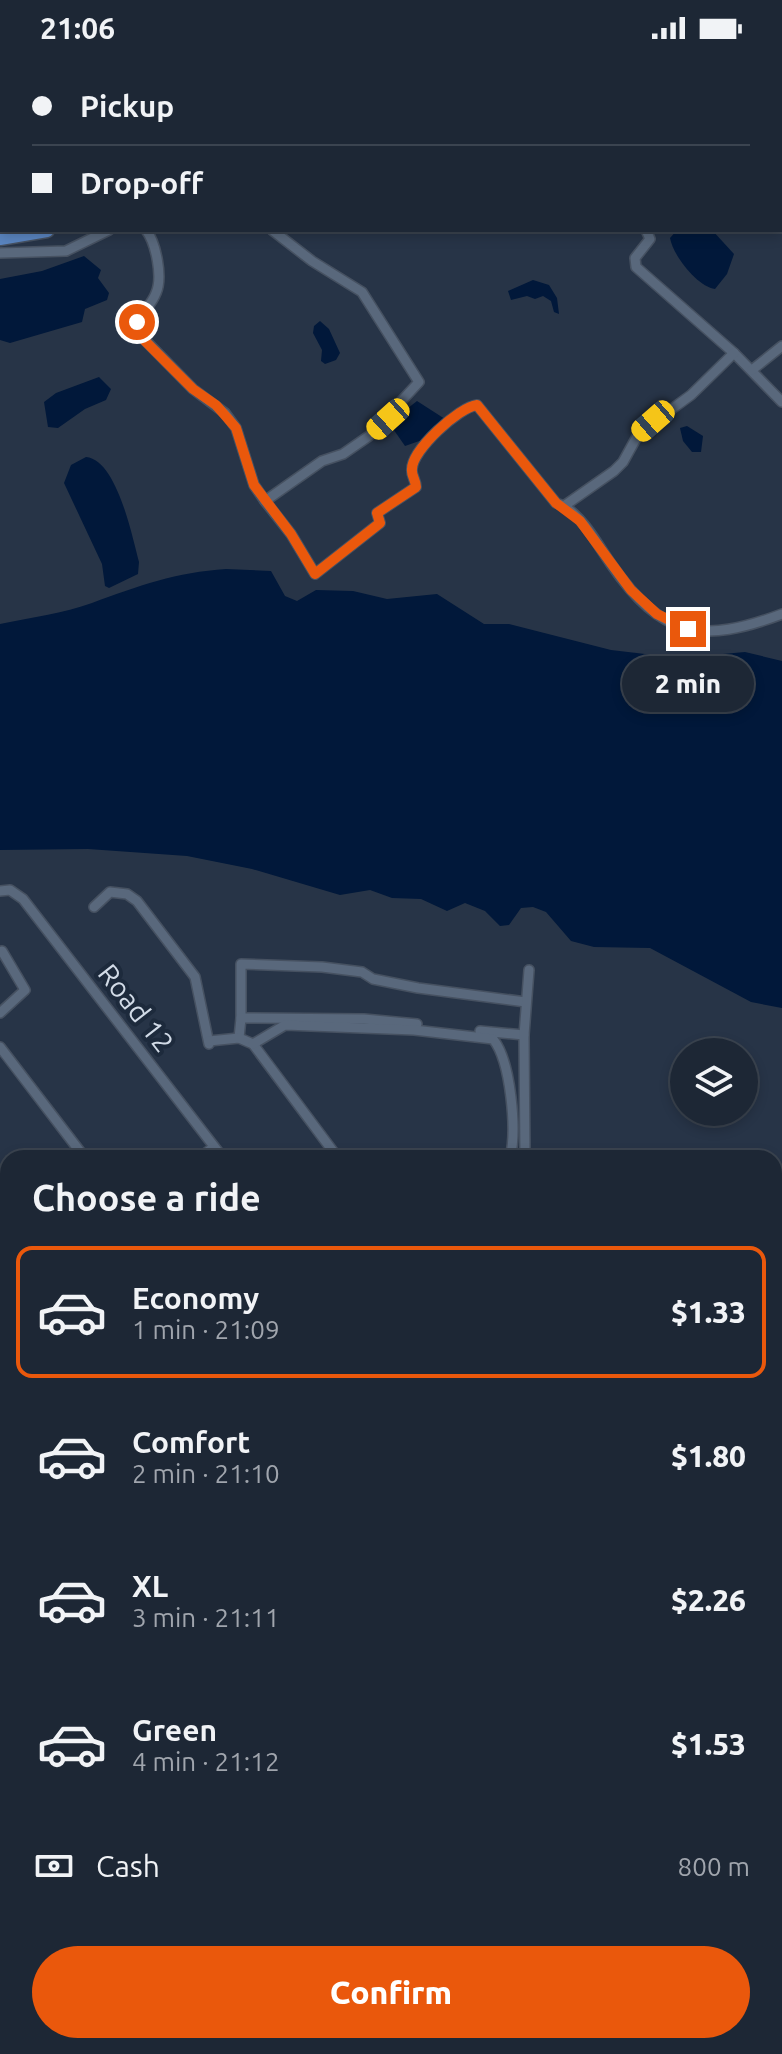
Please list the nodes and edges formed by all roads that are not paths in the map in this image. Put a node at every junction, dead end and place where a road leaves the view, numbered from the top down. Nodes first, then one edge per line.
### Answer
1 (35, 232) edge
2 (104, 232) edge
3 (147, 232) edge
4 (275, 232) edge
5 (647, 232) edge
6 (0, 238) edge
7 (0, 253) edge
8 (782, 346) edge
9 (734, 353) junction
10 (752, 370) junction
11 (782, 402) edge
12 (265, 501) junction
13 (564, 506) junction
14 (782, 614) edge
15 (5, 890) edge
16 (94, 907) dead end
17 (2, 951) edge
18 (529, 970) dead end
19 (526, 1002) junction
20 (0, 1013) edge
21 (241, 1018) junction
22 (524, 1035) junction
23 (239, 1038) junction
24 (253, 1044) junction
25 (0, 1047) edge
26 (214, 1147) junction
27 (79, 1150) edge
28 (210, 1150) edge
29 (216, 1150) edge
30 (332, 1150) edge
31 (511, 1150) edge
32 (525, 1150) edge

1 - 6 main road
2 - 7 street
3 - 12 street
4 - 12 street
5 - 9 street
8 - 10 street
9 - 10 street
9 - 13 street
10 - 11 street
12 - 13 street
13 - 14 street
15 - 26 street, Road 12
16 - 23 street
17 - 20 street
18 - 19 street
19 - 21 street
19 - 22 street
21 - 22 street
21 - 23 street
22 - 32 street
23 - 24 street
24 - 30 street
24 - 31 street
25 - 27 street
26 - 28 street
26 - 29 street, Road 12

